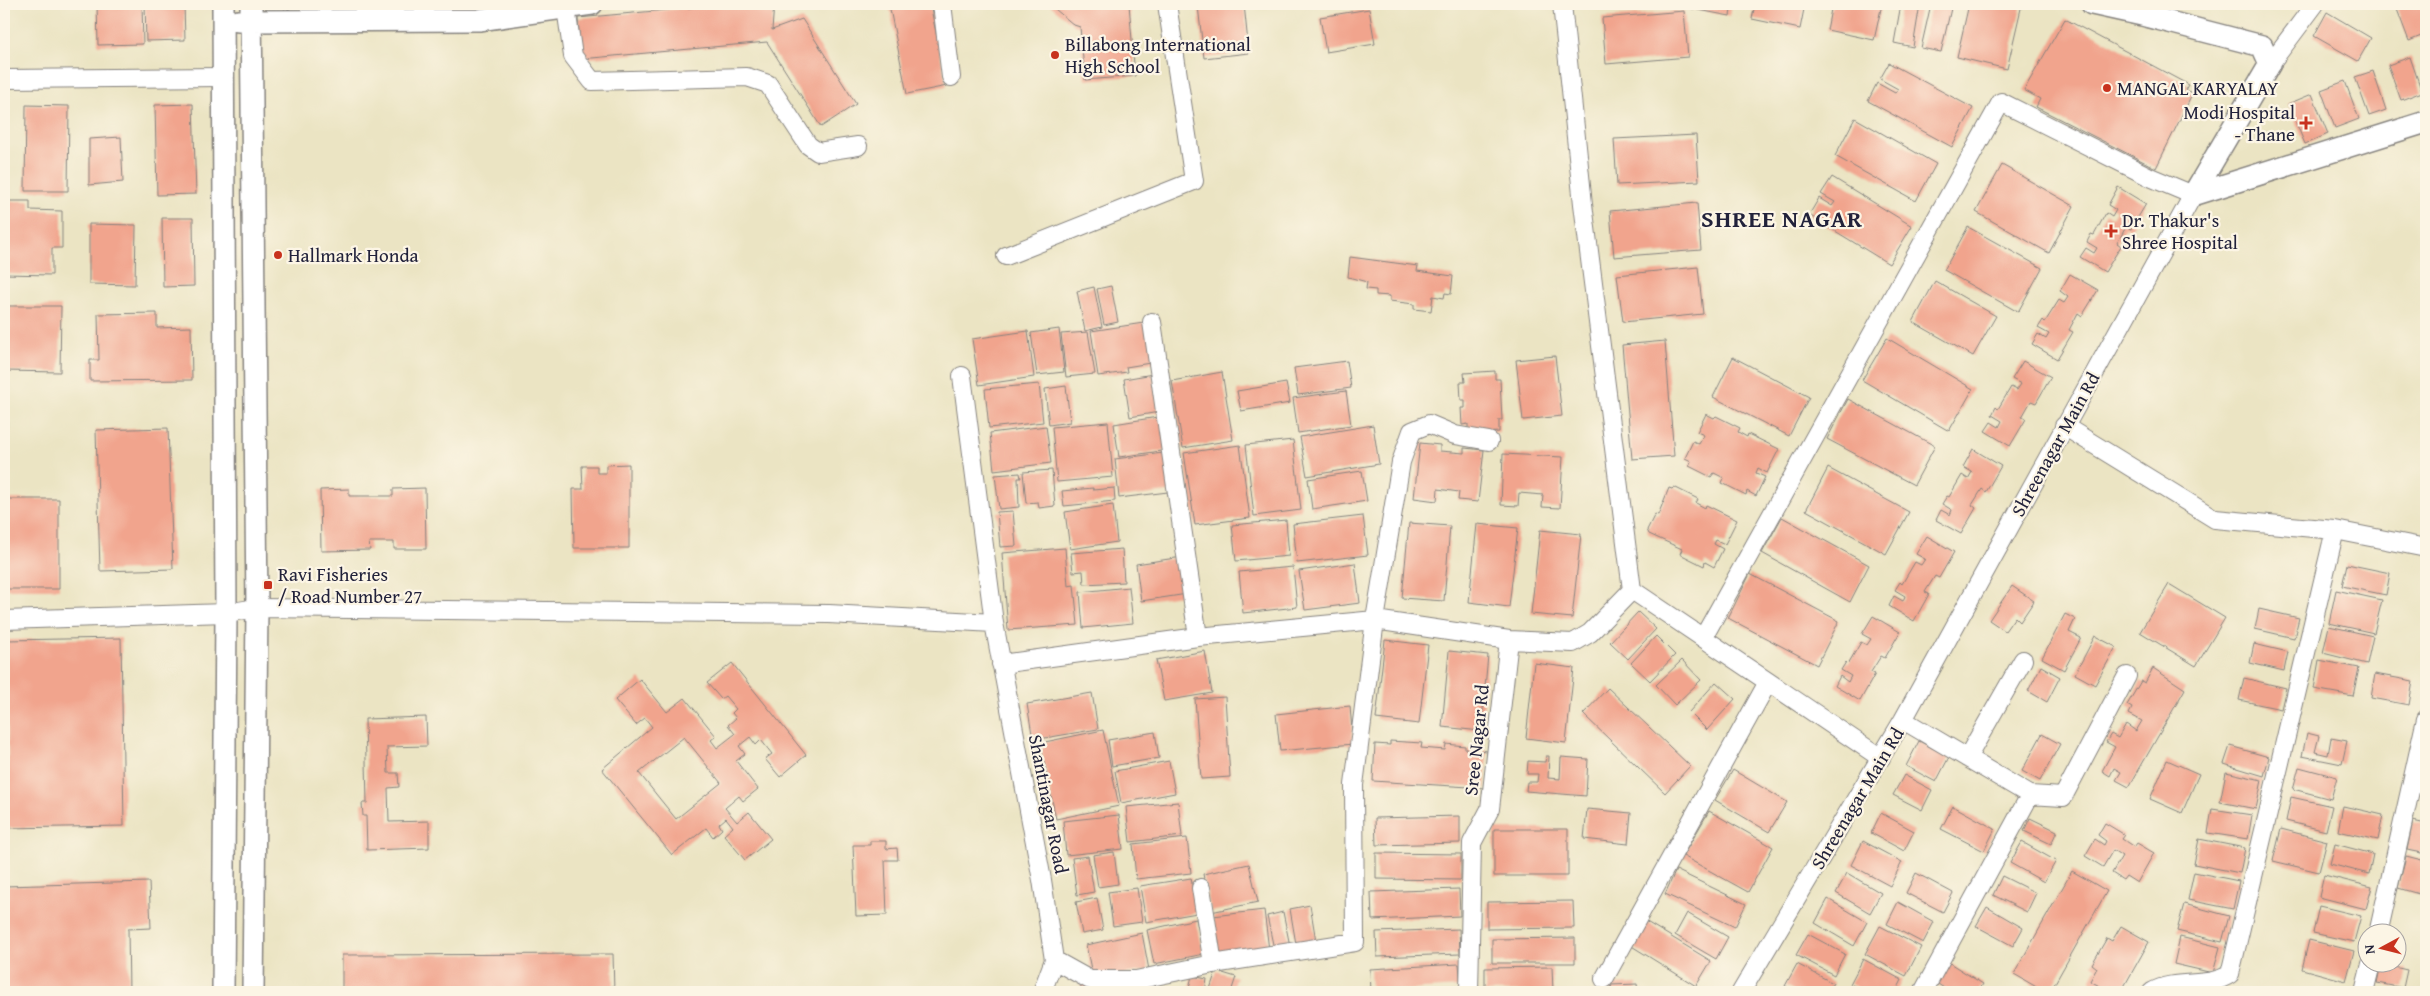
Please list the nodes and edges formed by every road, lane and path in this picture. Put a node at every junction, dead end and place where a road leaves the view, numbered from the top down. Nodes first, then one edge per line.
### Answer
1 (592, 4) edge
2 (942, 4) edge
3 (1167, 4) edge
4 (1562, 4) edge
5 (2092, 4) edge
6 (2315, 4) edge
7 (566, 8) junction
8 (2144, 9) edge
9 (251, 12) edge
10 (222, 13) edge
11 (2270, 64) junction
12 (222, 77) junction
13 (951, 77) dead end
14 (4, 79) edge
15 (2426, 122) edge
16 (858, 146) dead end
17 (2193, 195) junction
18 (1006, 256) dead end
19 (1152, 322) dead end
20 (962, 376) dead end
21 (2064, 426) junction
22 (1489, 441) dead end
23 (2335, 530) junction
24 (2426, 548) edge
25 (1632, 590) junction
26 (257, 608) junction
27 (226, 613) junction
28 (4, 620) edge
29 (1375, 620) junction
30 (994, 623) junction
31 (1198, 637) junction
32 (1703, 638) junction
33 (1509, 640) junction
34 (2022, 660) dead end
35 (1001, 664) junction
36 (2127, 676) dead end
37 (1768, 682) junction
38 (1903, 720) junction
39 (2426, 720) edge
40 (1881, 758) junction
41 (1967, 758) junction
42 (2030, 795) junction
43 (1200, 888) dead end
44 (2380, 924) edge
45 (1054, 960) junction
46 (1213, 964) junction
47 (2368, 974) edge
48 (1604, 979) dead end
49 (224, 992) edge
50 (253, 992) edge
51 (1042, 992) edge
52 (1469, 992) edge
53 (1741, 992) edge
54 (1923, 992) edge
55 (2152, 992) edge
56 (2364, 992) edge

1 - 7 street
2 - 13 street
3 - 18 street
4 - 25 street
5 - 8 street
6 - 11 street
7 - 9 street
7 - 16 street
8 - 11 street
9 - 10 street
9 - 26 street
10 - 12 street
11 - 17 street, Shreenagar Main Rd
12 - 14 street
12 - 27 street
15 - 17 street
17 - 21 street, Shreenagar Main Rd
17 - 32 street
19 - 31 street
20 - 30 street, Shantinagar Road
21 - 23 street
21 - 38 street, Shreenagar Main Rd
22 - 29 street
23 - 24 street
23 - 55 street
25 - 32 street
25 - 33 street
26 - 27 street
26 - 30 street
26 - 50 street
27 - 28 street
27 - 49 street
29 - 31 street
29 - 33 street
29 - 46 street
30 - 35 street, Shantinagar Road
31 - 35 street
32 - 37 street
33 - 52 street, Sree Nagar Rd
34 - 41 street
35 - 45 street, Shantinagar Road
36 - 42 street
37 - 40 street
37 - 48 street
38 - 40 street, Shreenagar Main Rd
38 - 41 street
39 - 44 street
40 - 53 street, Shreenagar Main Rd
41 - 42 street
42 - 54 street
43 - 46 street
45 - 46 street
45 - 51 street, Shantinagar Road
47 - 56 street

